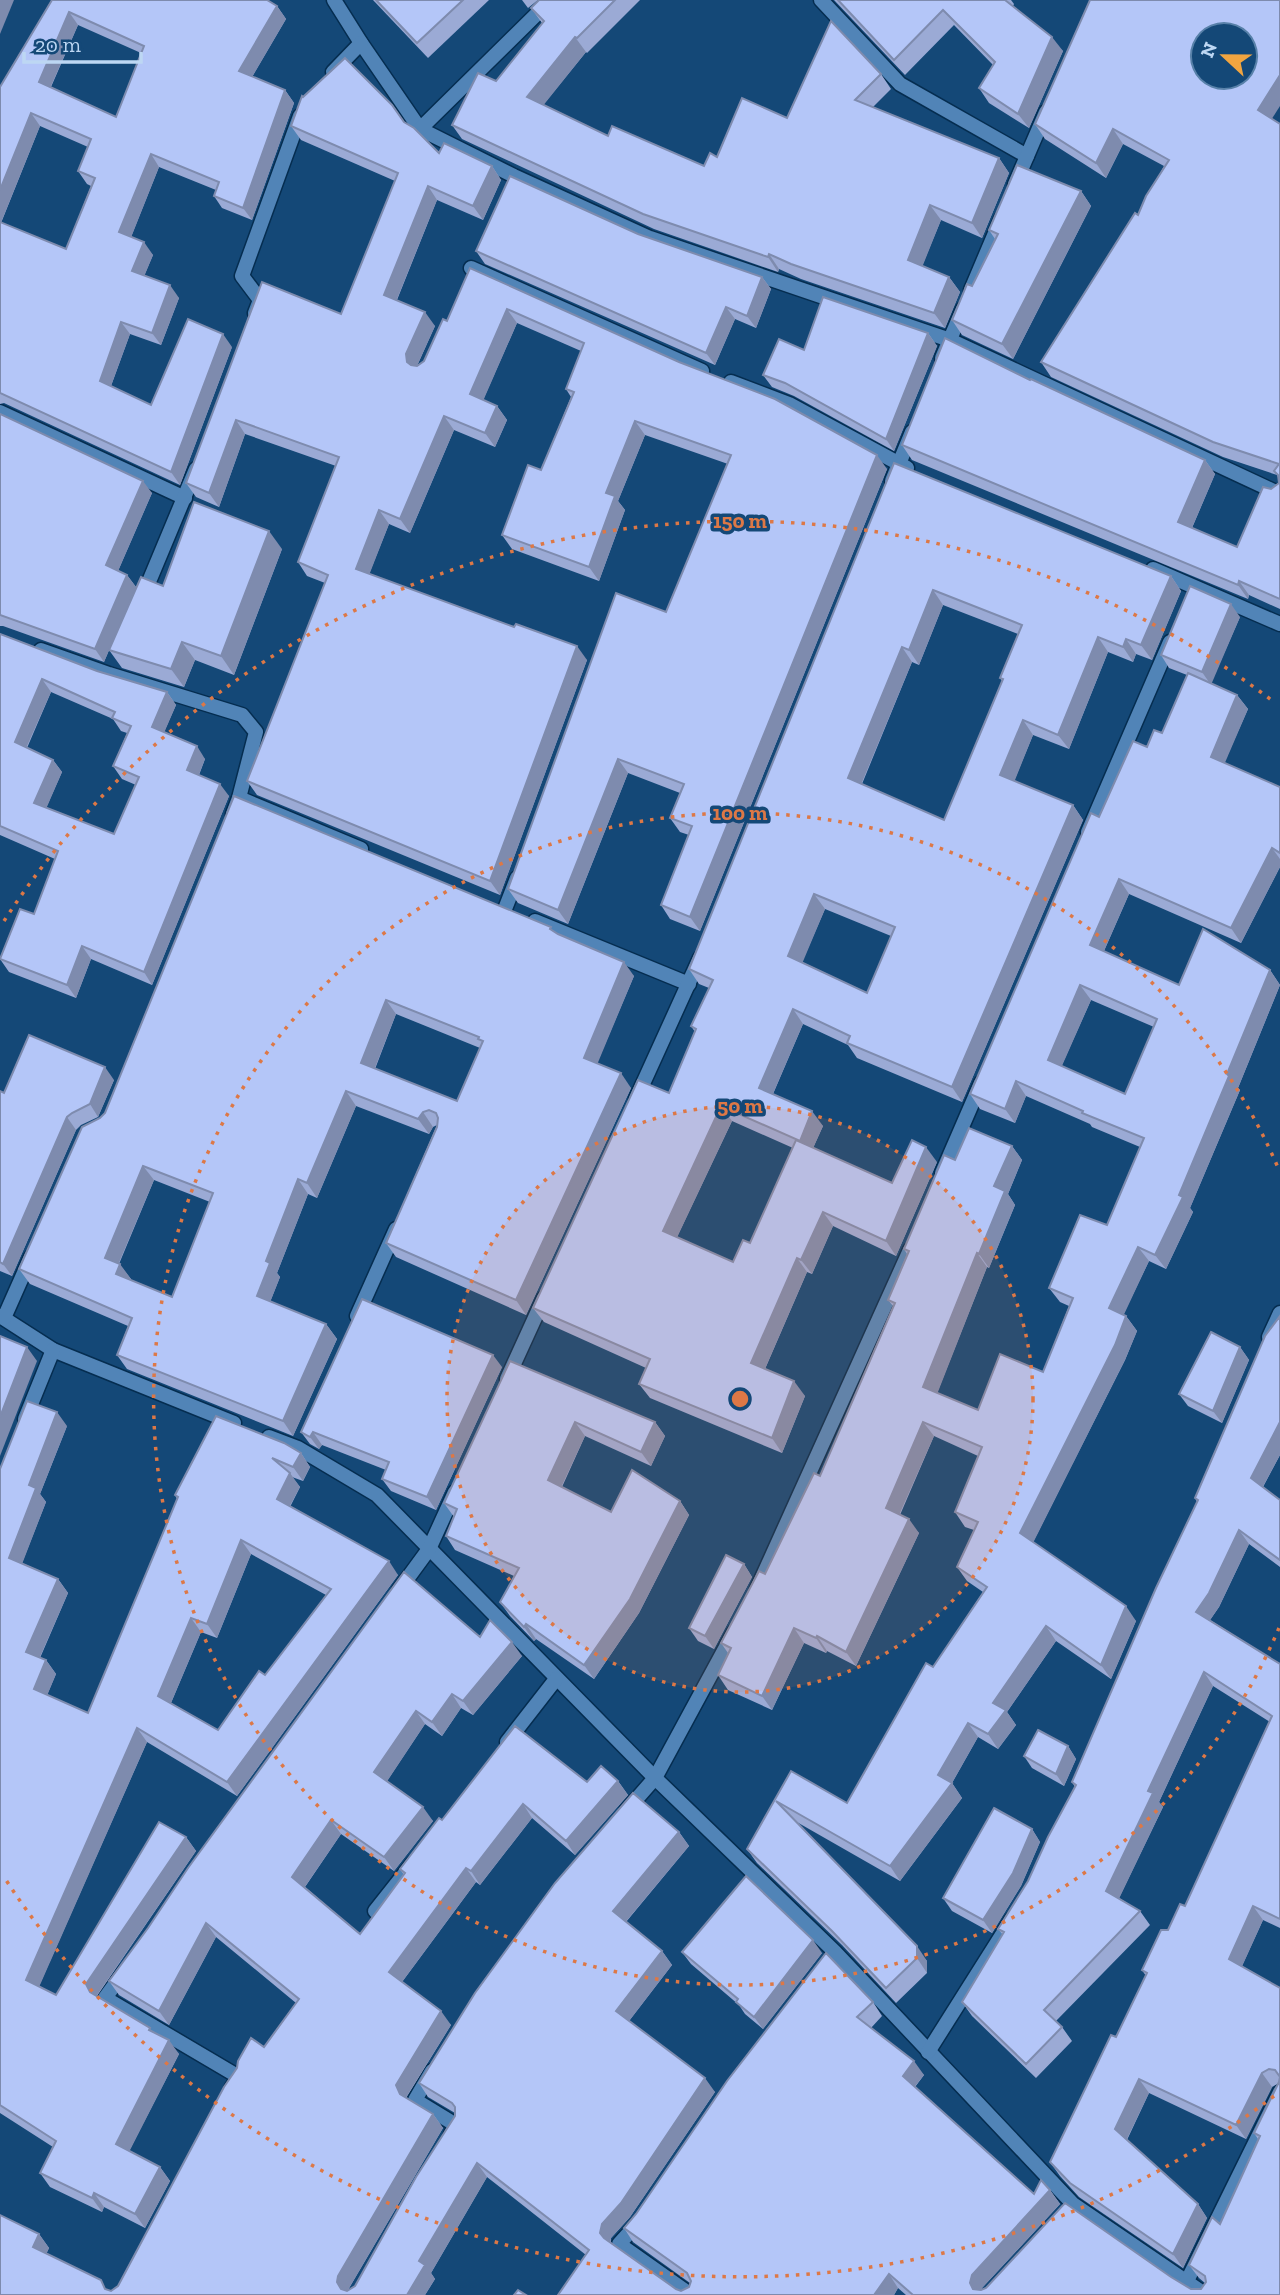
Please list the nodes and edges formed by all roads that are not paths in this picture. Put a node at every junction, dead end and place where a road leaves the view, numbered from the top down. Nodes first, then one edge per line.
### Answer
1 (334, 0) edge
2 (551, 0) edge
3 (821, 0) edge
4 (361, 43) junction
5 (323, 83) edge
6 (1053, 96) edge
7 (304, 102) edge
8 (420, 129) junction
9 (1027, 156) junction
10 (471, 268) edge
11 (250, 324) edge
12 (950, 340) junction
13 (934, 377) edge
14 (0, 412) edge
15 (919, 415) edge
16 (199, 461) edge
17 (899, 465) junction
18 (924, 475) edge
19 (888, 490) edge
20 (1280, 494) edge
21 (184, 498) junction
22 (1142, 565) edge
23 (136, 611) edge
24 (1177, 624) edge
25 (1280, 624) edge
26 (24, 644) edge
27 (239, 798) junction
28 (229, 823) edge
29 (1084, 842) edge
30 (379, 856) edge
31 (524, 858) edge
32 (704, 946) edge
33 (689, 985) junction
34 (985, 1073) edge
35 (631, 1110) edge
36 (936, 1188) edge
37 (405, 1210) edge
38 (914, 1239) edge
39 (36, 1244) edge
40 (550, 1286) edge
41 (1280, 1313) edge
42 (2, 1317) edge
43 (349, 1335) edge
44 (53, 1350) junction
45 (1263, 1351) edge
46 (498, 1398) edge
47 (19, 1434) edge
48 (464, 1474) edge
49 (429, 1549) junction
50 (388, 1605) edge
51 (556, 1679) junction
52 (498, 1753) edge
53 (655, 1778) junction
54 (619, 1819) edge
55 (425, 1848) edge
56 (1022, 1902) edge
57 (375, 1911) edge
58 (135, 1958) edge
59 (928, 2052) junction
60 (443, 2055) edge
61 (1280, 2092) edge
62 (226, 2096) edge
63 (443, 2146) edge
64 (644, 2214) edge
65 (1186, 2283) junction
66 (691, 2295) edge
67 (1206, 2295) edge

1 - 4 street
2 - 8 street
3 - 9 street
4 - 5 street
4 - 8 street
6 - 9 street
7 - 11 street
8 - 12 street
9 - 12 street
10 - 17 street
12 - 13 street
12 - 20 street
14 - 21 street
15 - 17 street
16 - 21 street
17 - 18 street
17 - 19 street
21 - 23 street
22 - 25 street
24 - 29 street
26 - 27 street
27 - 28 street
27 - 30 street
31 - 33 street
32 - 33 street
33 - 35 street
34 - 36 street
37 - 43 street
38 - 53 street
39 - 42 street
40 - 46 street
41 - 45 street
42 - 44 street
44 - 47 street
44 - 49 street
48 - 49 street
49 - 50 street
49 - 51 street
51 - 52 street
51 - 53 street
53 - 54 street
53 - 59 street
55 - 57 street
56 - 59 street
58 - 62 street
59 - 65 street
60 - 63 street
61 - 65 street
64 - 66 street
65 - 67 street

